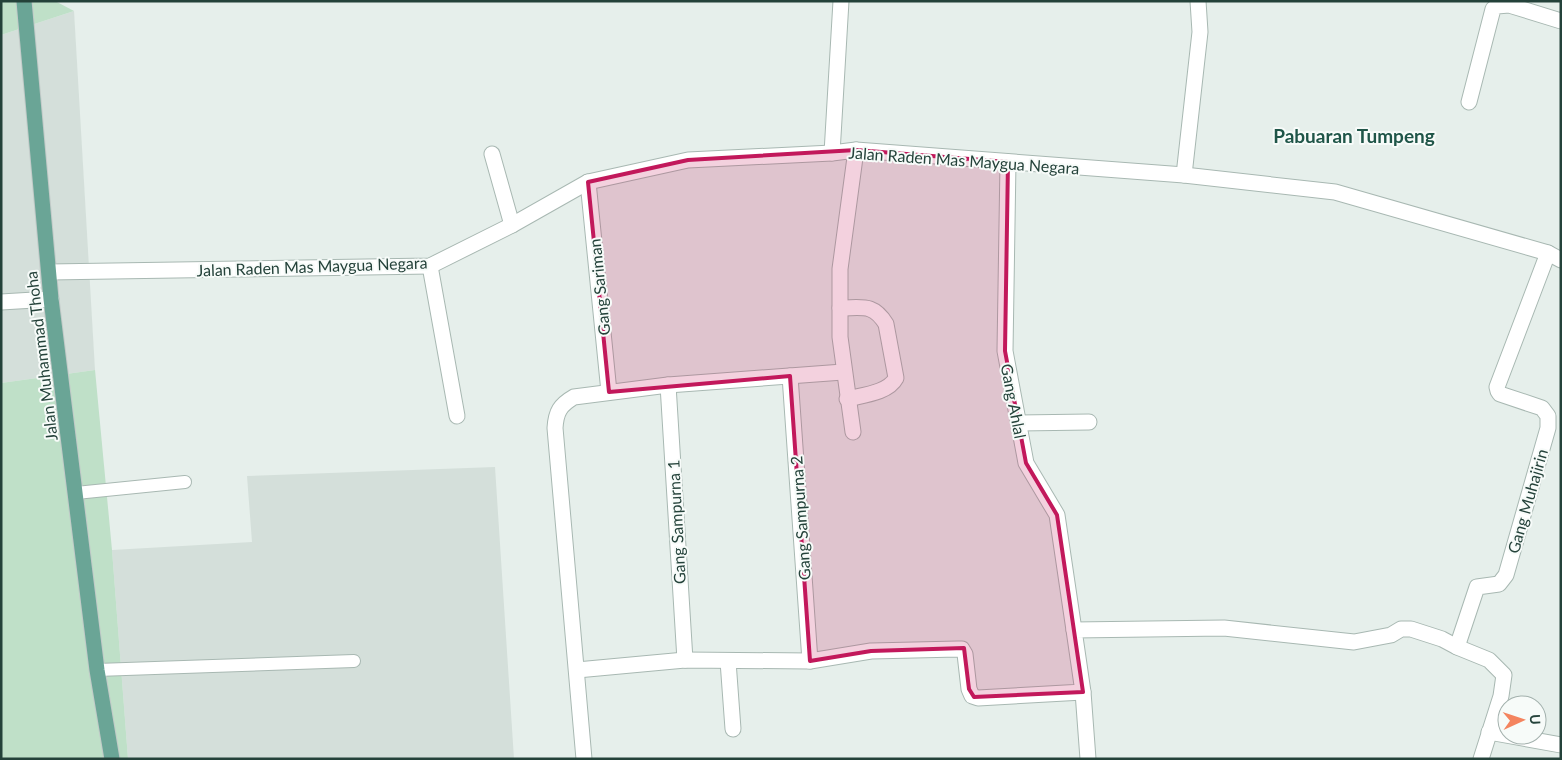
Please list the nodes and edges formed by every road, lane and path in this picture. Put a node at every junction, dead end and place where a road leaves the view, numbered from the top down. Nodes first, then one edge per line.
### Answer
1 (24, 1) edge
2 (841, 1) edge
3 (1198, 1) edge
4 (1561, 21) edge
5 (1469, 102) dead end
6 (856, 150) junction
7 (832, 153) junction
8 (492, 154) dead end
9 (1008, 162) junction
10 (1184, 175) junction
11 (588, 182) junction
12 (512, 225) junction
13 (1554, 257) edge
14 (430, 266) junction
15 (49, 272) junction
16 (51, 299) junction
17 (1, 302) edge
18 (840, 308) junction
19 (843, 372) junction
20 (790, 376) junction
21 (668, 385) junction
22 (609, 392) junction
23 (848, 399) junction
24 (457, 416) dead end
25 (1090, 422) dead end
26 (1019, 423) junction
27 (853, 432) dead end
28 (185, 482) dead end
29 (76, 492) junction
30 (1074, 630) junction
31 (1457, 647) junction
32 (684, 660) junction
33 (728, 661) junction
34 (810, 661) junction
35 (354, 662) dead end
36 (97, 670) junction
37 (577, 670) junction
38 (1083, 692) junction
39 (103, 706) junction
40 (733, 729) dead end
41 (1489, 732) junction
42 (1561, 745) edge
43 (102, 759) edge
44 (112, 759) edge
45 (584, 759) edge
46 (1088, 759) edge
47 (1481, 759) edge

1 - 15 main road, Jalan Muhammad Thoha
2 - 7 street
3 - 10 street
4 - 5 street
6 - 7 street, Jalan Raden Mas Maygua Negara
6 - 9 street, Jalan Raden Mas Maygua Negara
6 - 18 street
7 - 11 street, Jalan Raden Mas Maygua Negara
8 - 12 street
9 - 10 street, Jalan Raden Mas Maygua Negara
9 - 26 street, Gang Ahlal
10 - 13 street, Jalan Raden Mas Maygua Negara
11 - 12 street, Jalan Raden Mas Maygua Negara
11 - 22 street, Gang Sariman
12 - 14 street, Jalan Raden Mas Maygua Negara
13 - 31 street, Gang Muhajirin
14 - 15 street, Jalan Raden Mas Maygua Negara
14 - 24 street
15 - 16 main road, Jalan Muhammad Thoha
16 - 17 street
16 - 29 main road, Jalan Muhammad Thoha
18 - 19 street
18 - 23 street
19 - 20 street
19 - 23 street
20 - 21 street
20 - 34 street, Gang Sampurna 2
21 - 22 street
21 - 32 street, Gang Sampurna 1
22 - 37 street
23 - 27 street
25 - 26 street
26 - 30 street, Gang Ahlal
28 - 29 lane
29 - 36 main road, Jalan Muhammad Thoha
30 - 31 street
30 - 38 street, Gang Ahlal
31 - 41 street
32 - 33 street
32 - 37 street
33 - 34 street
33 - 40 street
34 - 38 street
35 - 36 lane
36 - 39 main road, Jalan Muhammad Thoha
37 - 45 street
38 - 46 street, Gang Ahlal
39 - 43 main road, Jalan Muhammad Thoha
39 - 44 main road, Jalan Muhammad Thoha
41 - 42 street
41 - 47 street

